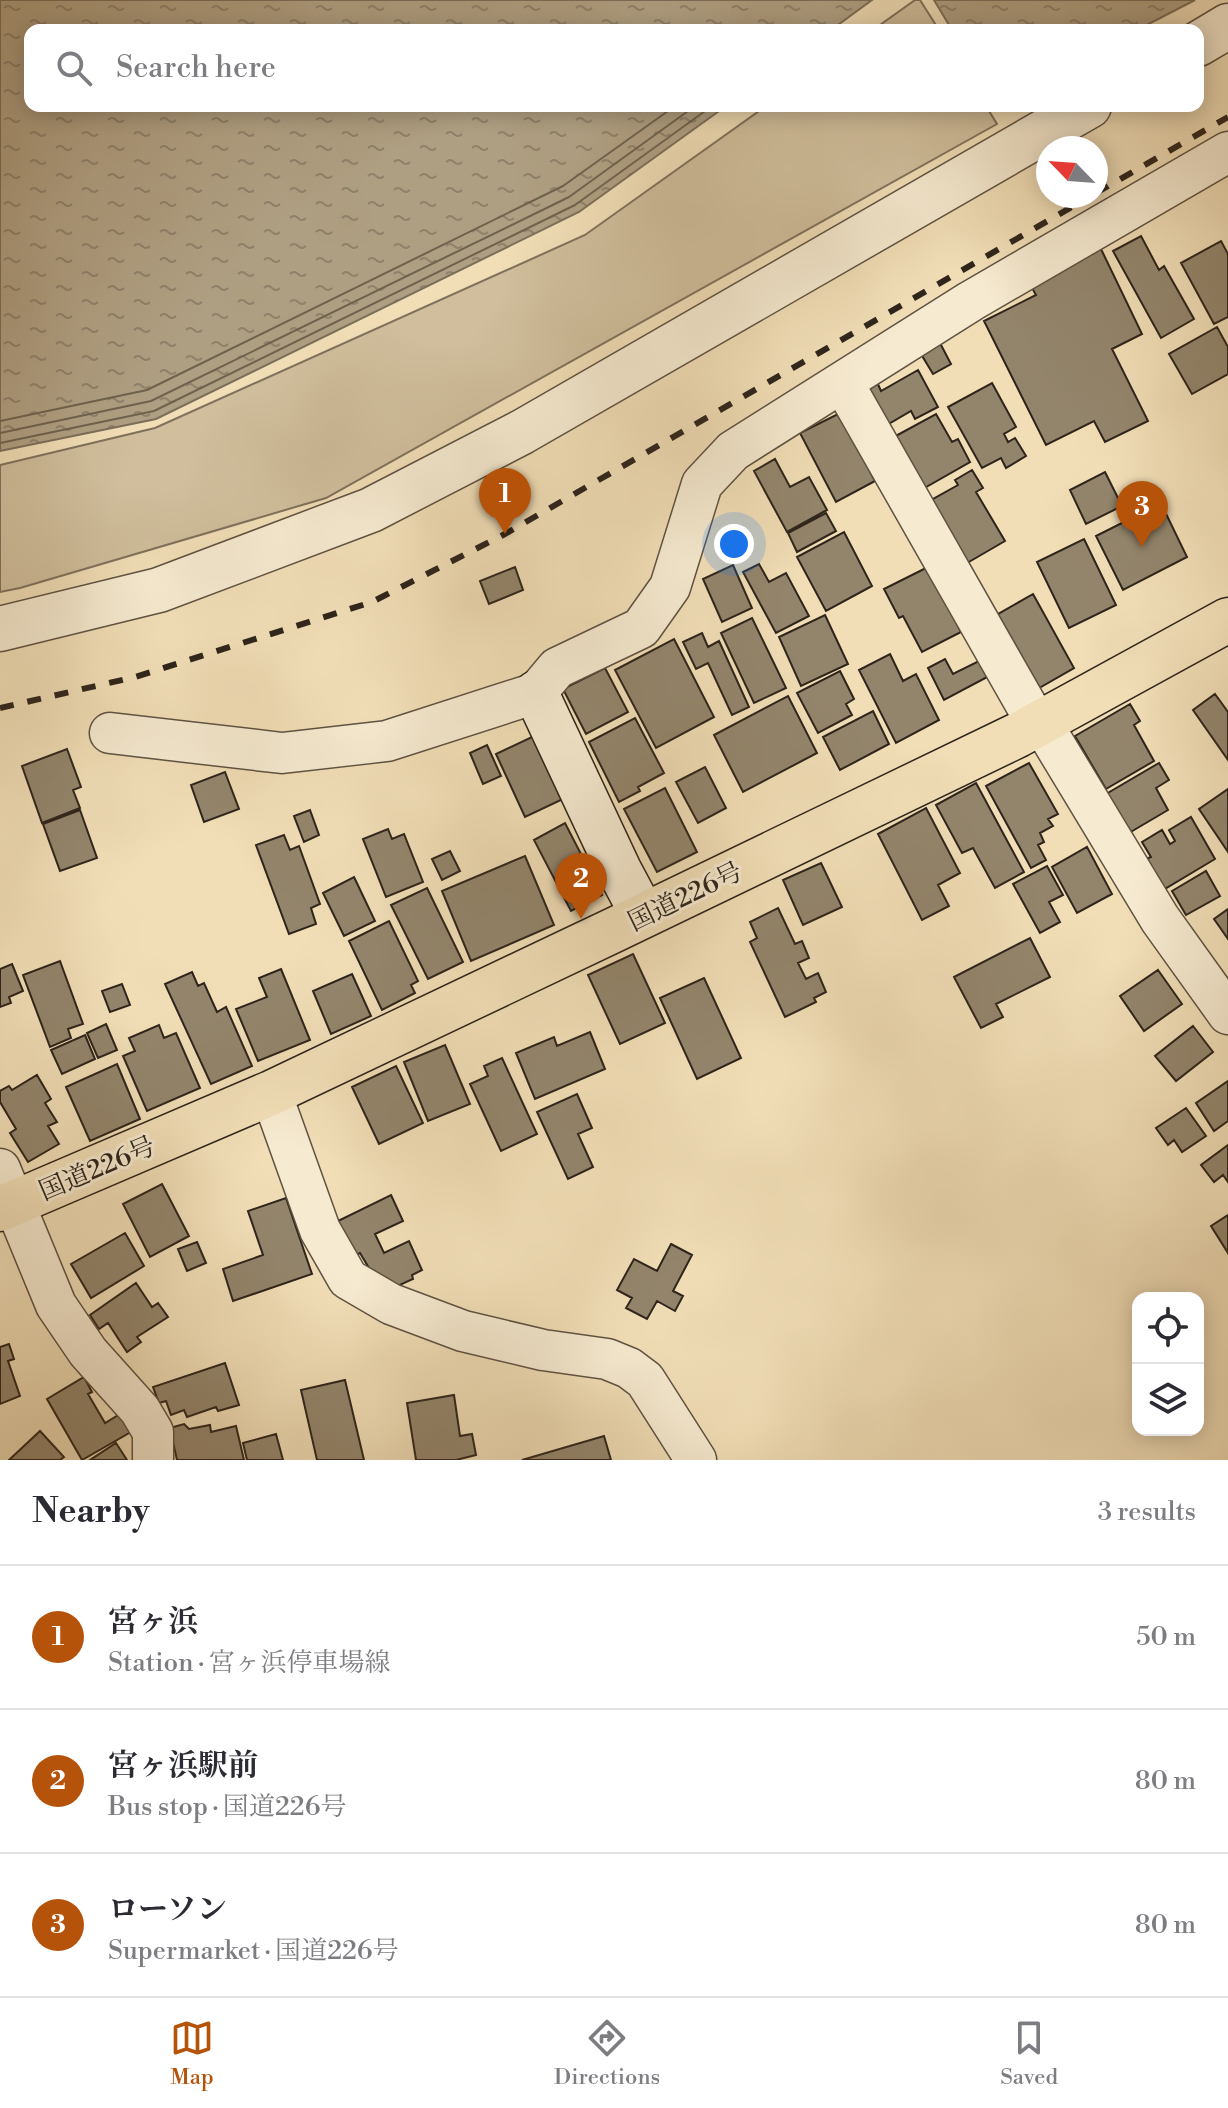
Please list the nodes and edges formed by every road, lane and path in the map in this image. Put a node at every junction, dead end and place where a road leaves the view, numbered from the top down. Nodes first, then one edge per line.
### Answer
1 (1228, 26) edge
2 (1204, 40) edge
3 (1079, 112) edge
4 (1228, 152) edge
5 (843, 383) junction
6 (1228, 620) edge
7 (0, 629) edge
8 (536, 693) junction
9 (1039, 723) junction
10 (110, 733) dead end
11 (643, 915) junction
12 (1228, 1014) edge
13 (271, 1093) junction
14 (5, 1194) edge
15 (153, 1460) edge
16 (696, 1460) edge

1 - 2 street
3 - 7 street
4 - 5 street
5 - 8 street
5 - 9 street
6 - 9 highway, 国道226号
8 - 10 street
8 - 11 street
9 - 11 highway, 国道226号
9 - 12 street
11 - 13 highway, 国道226号
13 - 14 highway, 国道226号
13 - 16 street
14 - 15 street

